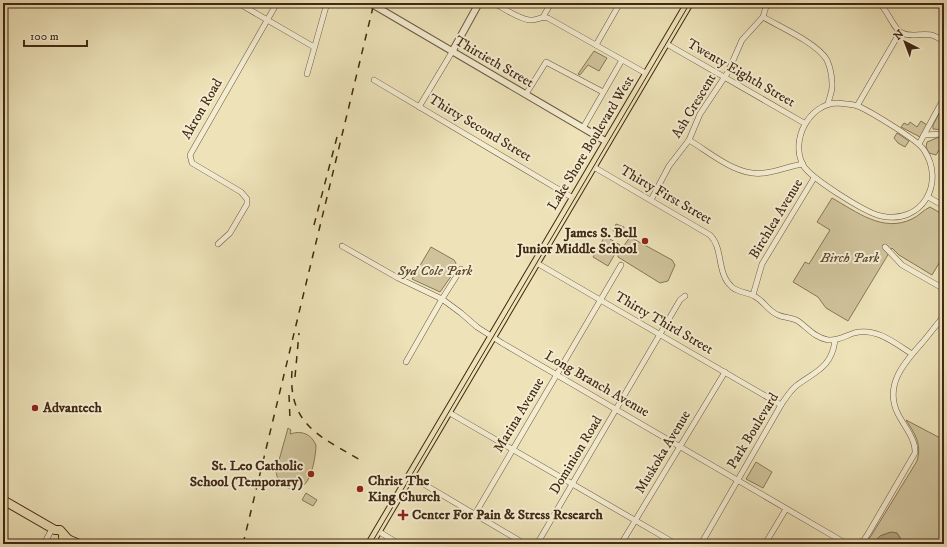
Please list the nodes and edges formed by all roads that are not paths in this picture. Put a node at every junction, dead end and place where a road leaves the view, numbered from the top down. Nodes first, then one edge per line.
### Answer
1 (238, 3) edge
2 (277, 3) edge
3 (327, 3) edge
4 (370, 3) edge
5 (479, 3) edge
6 (494, 3) edge
7 (551, 3) edge
8 (620, 3) edge
9 (689, 3) edge
10 (767, 3) edge
11 (879, 3) edge
12 (543, 17) junction
13 (763, 17) junction
14 (267, 19) junction
15 (900, 32) junction
16 (944, 42) edge
17 (665, 44) junction
18 (596, 45) junction
19 (314, 47) junction
20 (452, 52) junction
21 (622, 60) junction
22 (307, 74) dead end
23 (647, 74) junction
24 (725, 77) junction
25 (374, 80) dead end
26 (603, 92) junction
27 (832, 93) junction
28 (526, 94) junction
29 (944, 98) edge
30 (837, 103) junction
31 (828, 104) junction
32 (857, 106) junction
33 (420, 107) junction
34 (804, 124) junction
35 (583, 128) junction
36 (944, 134) edge
37 (924, 135) junction
38 (690, 140) junction
39 (607, 142) junction
40 (919, 144) junction
41 (803, 164) junction
42 (592, 166) junction
43 (814, 178) junction
44 (928, 197) junction
45 (573, 198) junction
46 (651, 200) junction
47 (944, 206) edge
48 (218, 244) dead end
49 (342, 246) dead end
50 (885, 247) dead end
51 (535, 262) junction
52 (621, 265) dead end
53 (461, 269) dead end
54 (944, 289) edge
55 (753, 295) junction
56 (685, 296) dead end
57 (442, 299) junction
58 (601, 300) junction
59 (944, 316) edge
60 (660, 335) junction
61 (492, 337) junction
62 (835, 340) junction
63 (912, 354) junction
64 (406, 362) dead end
65 (725, 372) junction
66 (558, 375) junction
67 (781, 405) junction
68 (617, 410) junction
69 (448, 412) junction
70 (681, 447) junction
71 (513, 449) junction
72 (412, 473) junction
73 (737, 480) junction
74 (573, 484) junction
75 (3, 500) edge
76 (786, 509) junction
77 (475, 514) junction
78 (635, 520) junction
79 (54, 529) junction
80 (378, 531) junction
81 (840, 542) edge
82 (44, 544) edge
83 (79, 544) edge
84 (370, 544) edge
85 (376, 544) edge
86 (399, 544) edge
87 (526, 544) edge
88 (537, 544) edge
89 (621, 544) edge
90 (676, 544) edge
91 (701, 544) edge
92 (765, 544) edge
93 (847, 544) edge
94 (857, 544) edge

1 - 14 street
2 - 14 street, Akron Road
3 - 19 street
4 - 20 street, Thirtieth Street
5 - 20 street
6 - 12 street
7 - 12 street
8 - 18 street
9 - 17 main road, Lake Shore Boulevard West
10 - 13 street, Ash Crescent
11 - 15 street
12 - 18 street
13 - 24 street, Ash Crescent
13 - 27 street
14 - 19 street
14 - 48 street, Akron Road
15 - 16 street
15 - 32 street
17 - 23 main road, Lake Shore Boulevard West
17 - 24 street, Twenty Eighth Street
18 - 21 street
19 - 22 street
20 - 28 street, Thirtieth Street
20 - 33 street
21 - 23 street
21 - 26 street
23 - 39 main road, Lake Shore Boulevard West
24 - 34 street, Twenty Eighth Street
24 - 38 street, Ash Crescent
25 - 33 street, Thirty Second Street
26 - 28 street
26 - 35 street
27 - 30 street
27 - 31 street
28 - 35 street, Thirtieth Street
29 - 37 street
30 - 31 street
30 - 32 street
31 - 34 street
32 - 40 street
33 - 45 street, Thirty Second Street
34 - 41 street
35 - 39 street, Thirtieth Street
36 - 37 street
37 - 40 street
38 - 41 street
38 - 46 street, Ash Crescent
39 - 42 main road, Lake Shore Boulevard West
40 - 44 street
41 - 43 street
42 - 45 main road, Lake Shore Boulevard West
42 - 46 street, Thirty First Street
43 - 44 street
43 - 55 street, Birchlea Avenue
44 - 47 street
45 - 51 main road, Lake Shore Boulevard West
46 - 55 street, Thirty First Street
49 - 57 street, Long Branch Avenue
50 - 54 street
51 - 58 street, Thirty Third Street
51 - 61 main road, Lake Shore Boulevard West
52 - 58 street, Marina Avenue
53 - 57 street
55 - 62 street, Thirty First Street
56 - 60 street, Dominion Road
57 - 61 street, Long Branch Avenue
57 - 64 street
58 - 60 street, Thirty Third Street
58 - 66 street, Marina Avenue
59 - 63 street
60 - 65 street, Thirty Third Street
60 - 68 street, Dominion Road
61 - 66 street, Long Branch Avenue
61 - 69 main road, Lake Shore Boulevard West
62 - 63 street
62 - 67 street, Park Boulevard
63 - 94 street
65 - 67 street, Thirty Third Street
65 - 70 street, Muskoka Avenue
66 - 68 street, Long Branch Avenue
66 - 71 street, Marina Avenue
67 - 73 street, Park Boulevard
68 - 70 street, Long Branch Avenue
68 - 74 street, Dominion Road
69 - 71 street
69 - 72 main road, Lake Shore Boulevard West
70 - 73 street, Long Branch Avenue
70 - 78 street, Muskoka Avenue
71 - 74 street
71 - 77 street, Marina Avenue
72 - 77 street
72 - 80 main road, Lake Shore Boulevard West
73 - 76 street, Long Branch Avenue
73 - 91 street, Park Boulevard
74 - 78 street
74 - 88 street, Dominion Road
75 - 79 main road
76 - 81 street, Long Branch Avenue
76 - 92 street
77 - 87 street
78 - 89 street, Muskoka Avenue
78 - 90 street
79 - 82 street
79 - 83 main road
80 - 84 main road, Lake Shore Boulevard West
80 - 85 main road, Lake Shore Boulevard West
80 - 86 street
81 - 93 street, Long Branch Avenue

